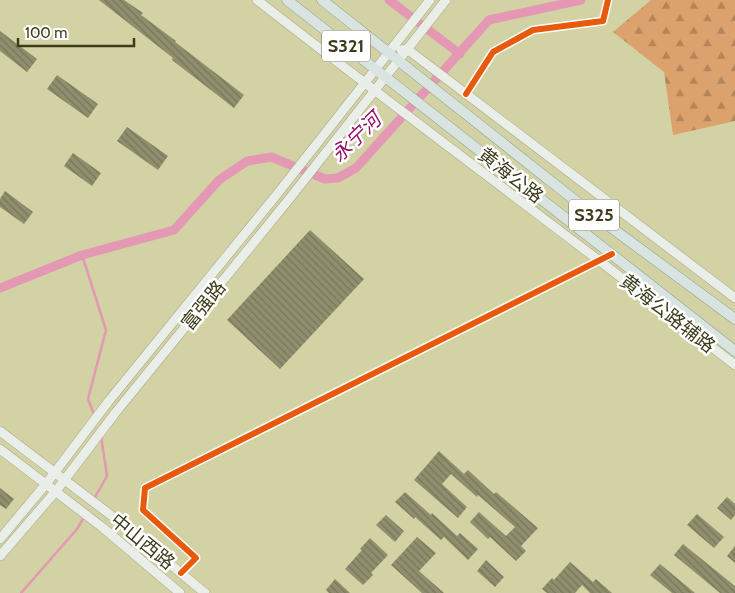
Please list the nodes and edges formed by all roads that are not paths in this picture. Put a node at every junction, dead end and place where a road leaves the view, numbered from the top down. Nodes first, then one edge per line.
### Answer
1 (257, 0) edge
2 (287, 0) edge
3 (322, 0) edge
4 (446, 0) edge
5 (608, 0) edge
6 (427, 3) edge
7 (407, 50) junction
8 (388, 52) junction
9 (398, 60) junction
10 (375, 68) junction
11 (385, 76) junction
12 (418, 76) joint
13 (364, 83) junction
14 (373, 90) junction
15 (404, 92) joint
16 (466, 94) junction
17 (612, 254) junction
18 (600, 260) junction
19 (735, 298) edge
20 (735, 319) edge
21 (735, 351) edge
22 (735, 364) edge
23 (0, 431) edge
24 (0, 449) edge
25 (54, 472) junction
26 (65, 480) junction
27 (46, 484) junction
28 (56, 491) junction
29 (0, 539) edge
30 (0, 556) edge
31 (181, 573) junction
32 (180, 593) edge
33 (205, 593) edge

1 - 13 main road
2 - 10 main road, 黄海公路 / S321
3 - 8 main road, 黄海公路 / S321
4 - 7 main road
5 - 16 street
6 - 8 main road
7 - 8 main road
7 - 9 main road
7 - 16 main road
8 - 9 main road, 黄海公路 / S321
8 - 10 main road
9 - 11 main road
9 - 12 main road, 黄海公路 / S321
10 - 11 main road, 黄海公路 / S321
10 - 13 main road
11 - 14 main road
11 - 15 main road, 黄海公路 / S321
12 - 20 main road, 黄海公路 / S325
13 - 14 main road
13 - 25 main road, 富强路
14 - 18 main road, 黄海公路辅路
14 - 26 main road, 富强路
15 - 17 main road, 黄海公路 / S325
16 - 19 main road
17 - 18 street
17 - 21 main road, 黄海公路 / S325
18 - 22 main road, 黄海公路辅路
18 - 31 street
23 - 25 main road, 中山西路
24 - 27 main road, 中山西路
25 - 26 main road, 中山西路
25 - 27 main road
26 - 28 main road
26 - 31 main road, 中山西路
27 - 28 main road, 中山西路
27 - 29 main road
28 - 30 main road
28 - 32 main road, 中山西路
31 - 33 main road, 中山西路

